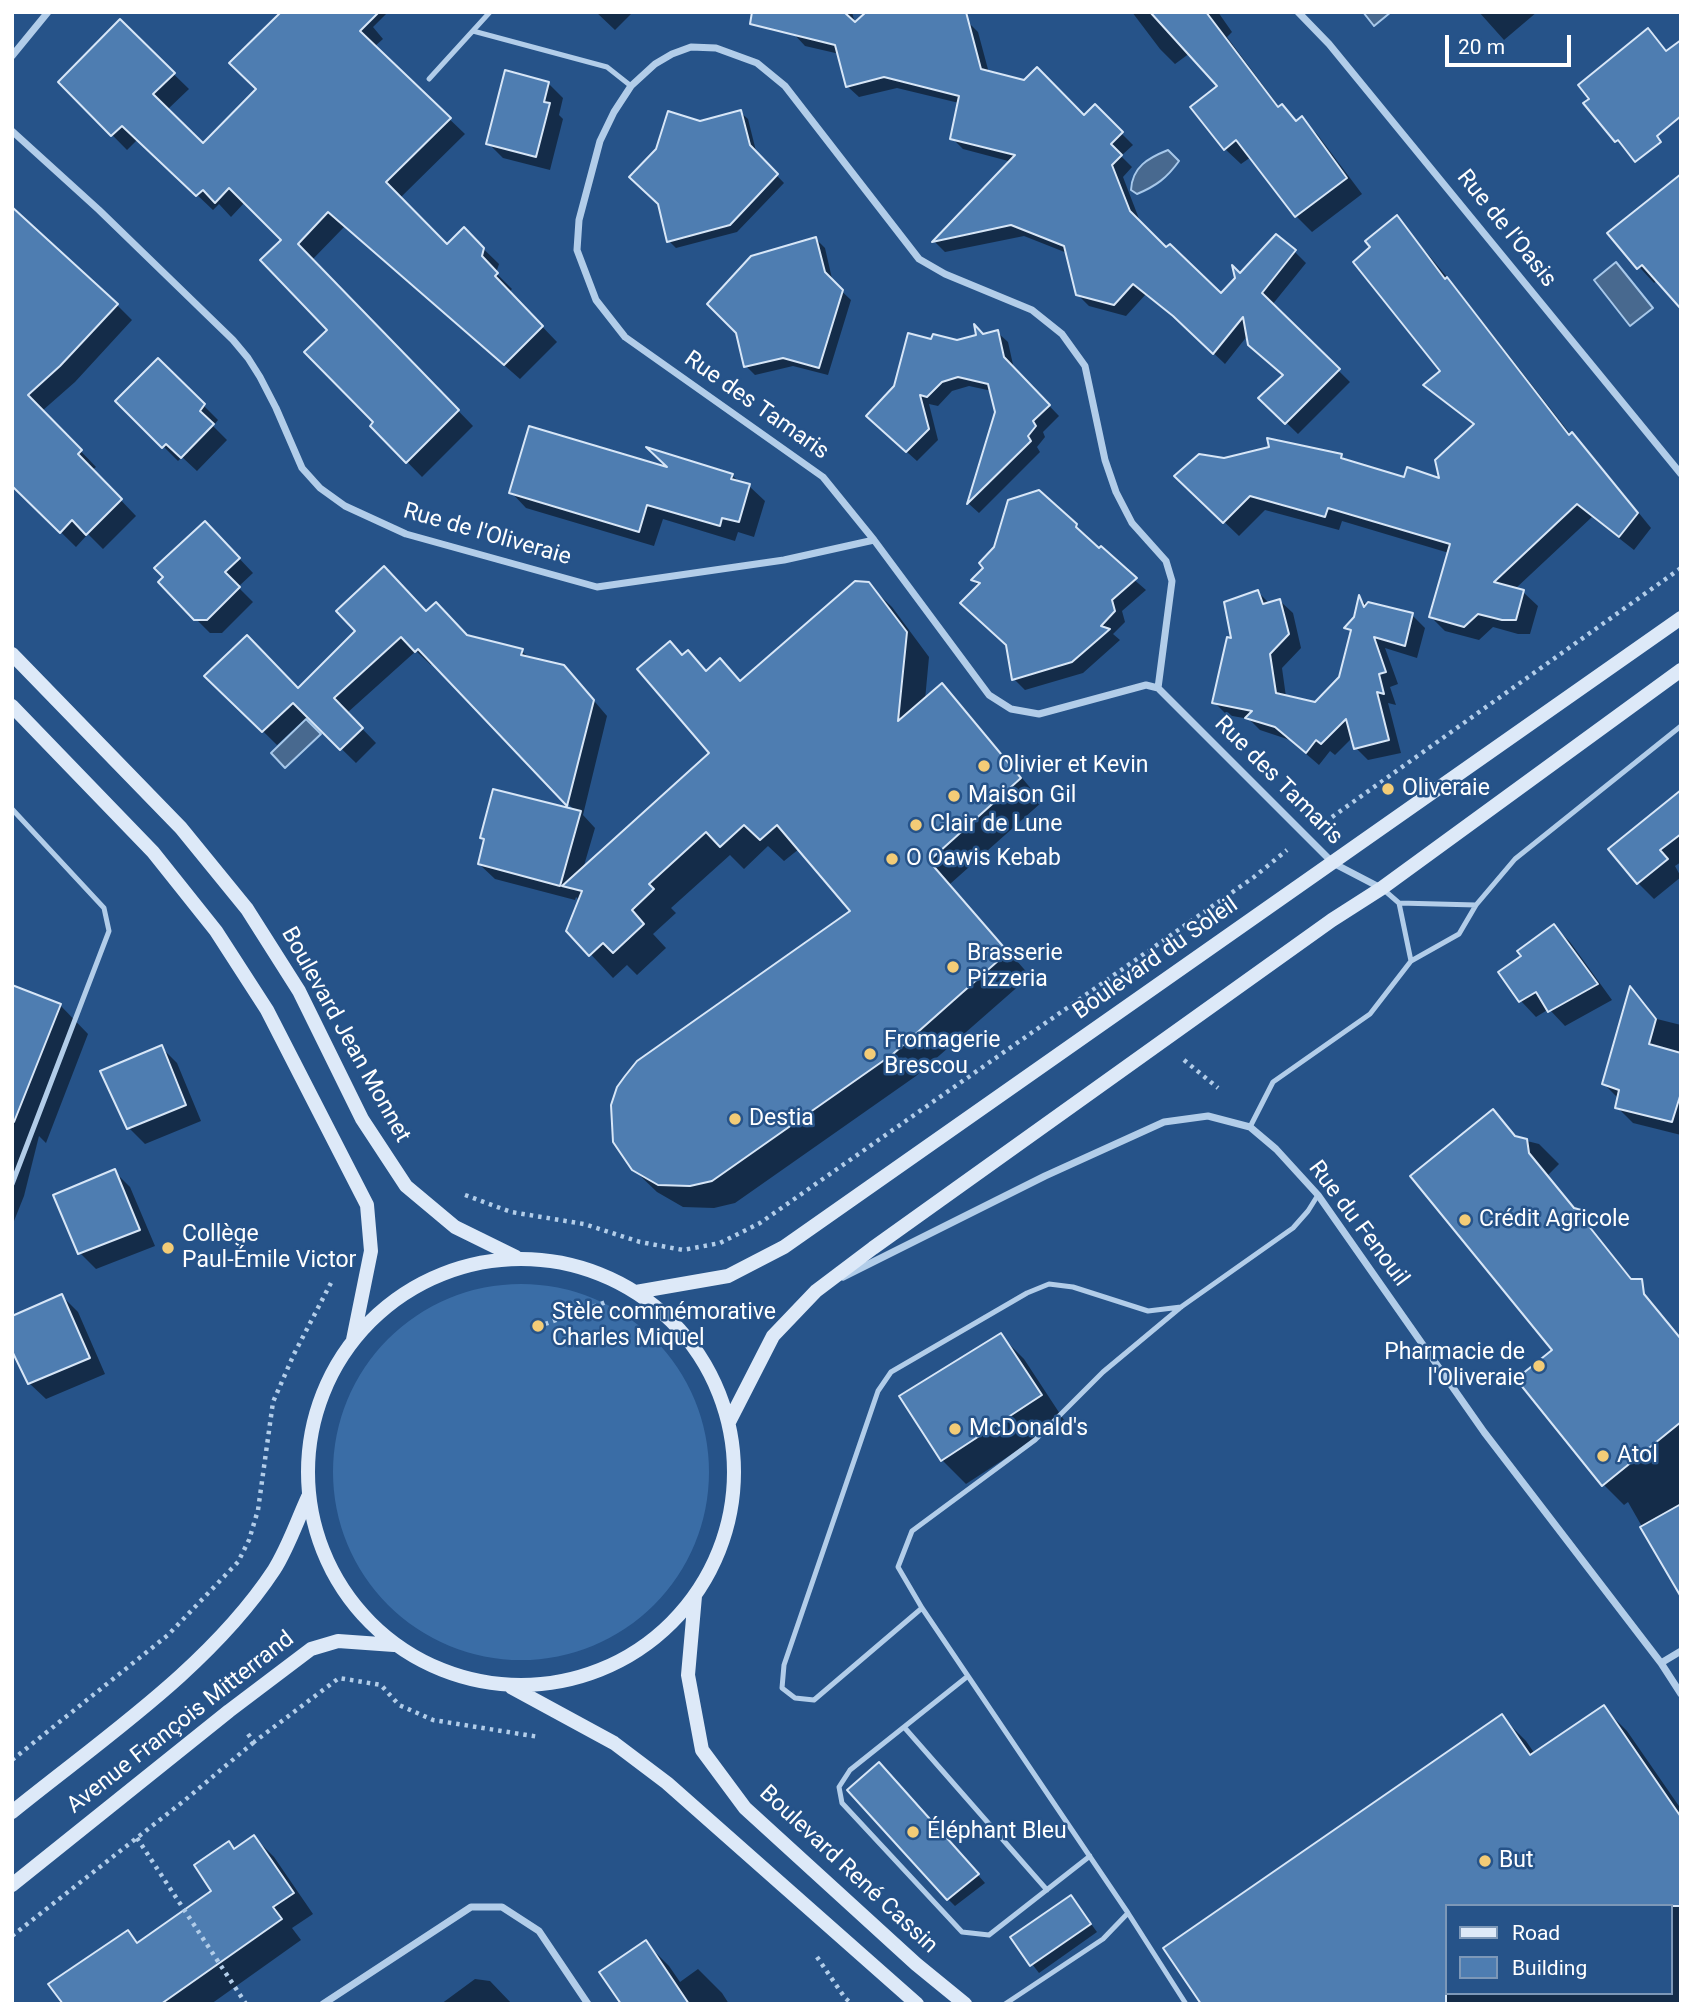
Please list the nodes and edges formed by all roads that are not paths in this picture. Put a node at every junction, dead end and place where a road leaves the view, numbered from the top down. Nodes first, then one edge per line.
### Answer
1 (48, 12) edge
2 (490, 12) edge
3 (1297, 12) edge
4 (473, 31) junction
5 (12, 56) edge
6 (429, 79) dead end
7 (631, 86) junction
8 (12, 131) edge
9 (1681, 474) edge
10 (874, 540) junction
11 (1681, 618) edge
12 (12, 654) edge
13 (1681, 670) edge
14 (1158, 688) junction
15 (12, 706) edge
16 (1681, 726) edge
17 (12, 809) edge
18 (1333, 863) junction
19 (1382, 888) junction
20 (1399, 903) junction
21 (1476, 905) junction
22 (1411, 961) junction
23 (1250, 1127) junction
24 (12, 1184) edge
25 (1318, 1195) junction
26 (517, 1258) junction
27 (816, 1291) junction
28 (636, 1292) junction
29 (1181, 1307) junction
30 (352, 1340) junction
31 (729, 1422) junction
32 (308, 1497) junction
33 (695, 1596) junction
34 (922, 1608) junction
35 (394, 1645) junction
36 (1681, 1651) edge
37 (1661, 1663) junction
38 (968, 1676) junction
39 (510, 1686) junction
40 (1681, 1694) edge
41 (904, 1727) junction
42 (12, 1812) edge
43 (1090, 1856) junction
44 (12, 1885) edge
45 (1047, 1889) junction
46 (1128, 1913) junction
47 (323, 2004) edge
48 (588, 2004) edge
49 (917, 2004) edge
50 (965, 2004) edge
51 (1005, 2004) edge
52 (1186, 2004) edge

1 - 5 street
2 - 4 lane
3 - 9 street, Rue de l'Oasis
4 - 6 lane
4 - 7 lane
7 - 10 street, Rue des Tamaris
7 - 14 street, Rue des Tamaris
8 - 10 street, Rue de l'Oliveraie
10 - 14 street, Rue des Tamaris
11 - 18 main road, Boulevard du Soleil
12 - 26 main road, Boulevard Jean Monnet
13 - 19 main road
14 - 18 street, Rue des Tamaris
15 - 30 main road
16 - 21 lane
17 - 24 lane
18 - 19 street, Rue des Tamaris
18 - 28 main road, Boulevard du Soleil
19 - 20 lane
19 - 27 main road
20 - 21 lane
20 - 22 lane
21 - 22 lane
22 - 23 lane
23 - 25 street, Rue du Fenouil
23 - 27 street, Rue du Fenouil
25 - 29 lane
25 - 37 street, Rue du Fenouil
26 - 28 main road
26 - 30 main road
27 - 31 main road
28 - 31 main road
29 - 34 lane
29 - 34 lane
30 - 32 main road
31 - 33 main road
32 - 35 main road
32 - 42 main road, Avenue François Mitterrand
33 - 39 main road
33 - 50 main road, Boulevard René Cassin
34 - 38 lane
35 - 39 main road
35 - 44 main road, Avenue François Mitterrand
36 - 37 street
37 - 40 street, Rue du Fenouil
38 - 41 lane
38 - 43 lane
39 - 49 main road
41 - 45 lane
41 - 45 lane
43 - 45 lane
43 - 46 lane
46 - 51 lane
46 - 52 lane
47 - 48 street

